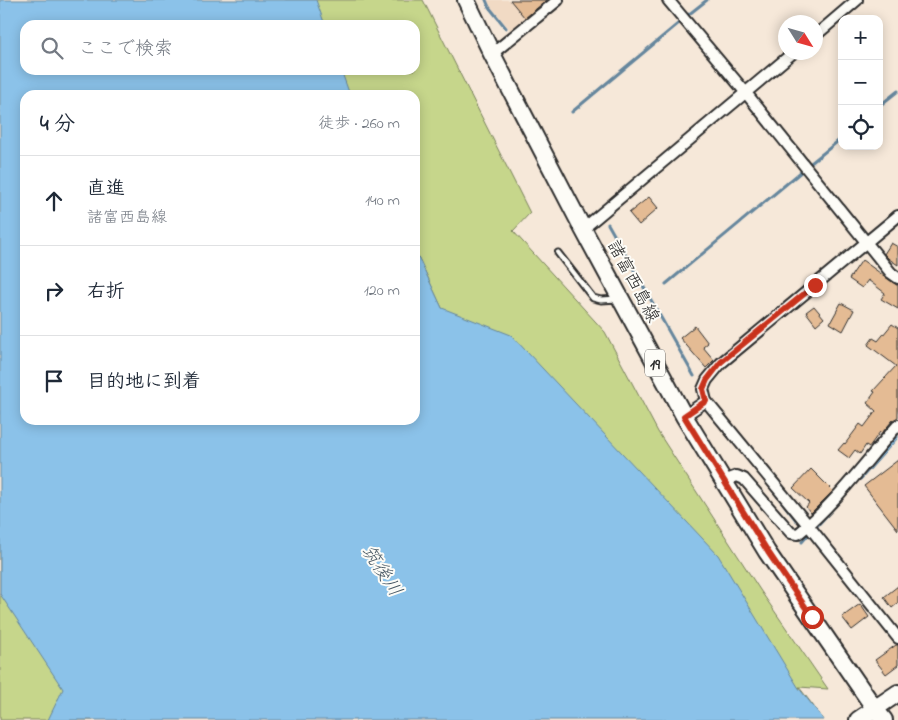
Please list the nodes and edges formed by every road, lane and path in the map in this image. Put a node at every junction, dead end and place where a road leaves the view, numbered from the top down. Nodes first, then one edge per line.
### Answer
1 (466, 0) edge
2 (558, 0) edge
3 (668, 0) edge
4 (857, 0) edge
5 (823, 29) edge
6 (492, 54) junction
7 (785, 60) edge
8 (746, 93) junction
9 (898, 216) edge
10 (583, 229) junction
11 (867, 242) junction
12 (558, 253) dead end
13 (898, 278) edge
14 (621, 299) junction
15 (706, 401) junction
16 (684, 416) junction
17 (898, 425) edge
18 (724, 481) junction
19 (808, 525) junction
20 (898, 638) edge
21 (898, 692) edge
22 (879, 714) edge
23 (859, 720) edge

1 - 6 main road, 諸富西島線 / 19
2 - 6 street
3 - 8 street
4 - 5 street
6 - 10 main road, 諸富西島線 / 19
7 - 8 street
8 - 10 street
8 - 11 street
9 - 11 street
10 - 14 main road, 諸富西島線 / 19
11 - 13 street
11 - 15 street
12 - 14 lane
14 - 16 main road, 諸富西島線 / 19
15 - 16 street
15 - 19 street
16 - 18 main road, 諸富西島線 / 19
17 - 19 street
18 - 19 street
18 - 22 main road, 諸富西島線 / 19
19 - 20 street
21 - 22 main road
22 - 23 main road

